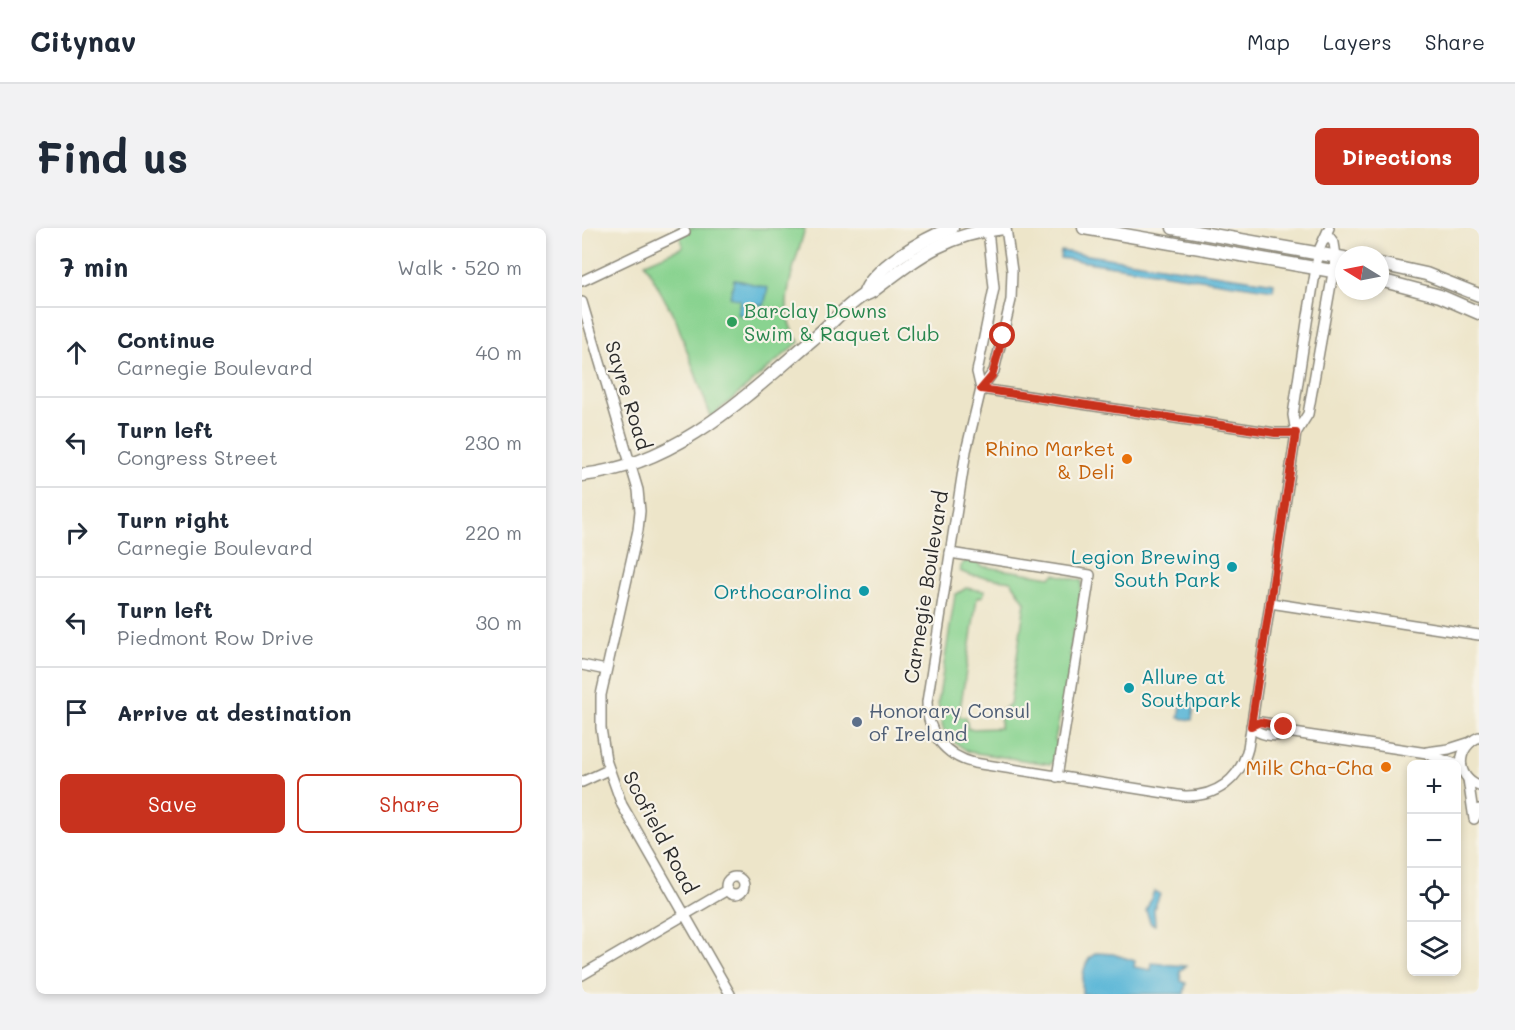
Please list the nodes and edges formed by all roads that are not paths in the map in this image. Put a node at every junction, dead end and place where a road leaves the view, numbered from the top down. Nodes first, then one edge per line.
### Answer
1 (951, 228) edge
2 (1005, 228) edge
3 (1084, 228) edge
4 (1173, 228) edge
5 (988, 229) edge
6 (685, 232) dead end
7 (1328, 232) edge
8 (1335, 246) edge
9 (1318, 253) junction
10 (1335, 256) edge
11 (1389, 266) edge
12 (1315, 268) junction
13 (1335, 271) edge
14 (582, 281) edge
15 (1389, 282) edge
16 (1335, 286) edge
17 (864, 295) junction
18 (1479, 295) edge
19 (582, 302) edge
20 (1479, 313) edge
21 (981, 389) junction
22 (1296, 433) junction
23 (631, 465) junction
24 (582, 475) edge
25 (950, 553) junction
26 (1270, 603) junction
27 (1479, 635) edge
28 (582, 665) edge
29 (606, 670) junction
30 (1251, 726) junction
31 (1476, 738) edge
32 (1427, 753) junction
33 (1441, 760) edge
34 (1461, 760) edge
35 (608, 770) junction
36 (1461, 770) edge
37 (1058, 777) junction
38 (582, 782) edge
39 (1479, 786) edge
40 (1479, 809) edge
41 (727, 890) dead end
42 (686, 915) junction
43 (582, 975) edge
44 (730, 994) edge

1 - 17 street
2 - 5 street
2 - 21 street, Carnegie Boulevard
3 - 12 street
4 - 9 street
5 - 17 street
5 - 21 street, Carnegie Boulevard
6 - 14 street
7 - 8 street, Carnegie Boulevard
7 - 9 street, Carnegie Boulevard
9 - 10 street
9 - 12 street, Carnegie Boulevard
11 - 18 street
12 - 13 street
12 - 22 street, Carnegie Boulevard
15 - 20 street
16 - 22 street, Carnegie Boulevard
17 - 23 street
19 - 23 street, Sayre Road
21 - 22 street
21 - 25 street, Carnegie Boulevard
22 - 26 street, Carnegie Boulevard
23 - 24 street
23 - 29 street, Scofield Road
25 - 37 street, Carnegie Boulevard
25 - 37 street
26 - 27 street
26 - 30 street, Carnegie Boulevard
28 - 29 street
29 - 35 street, Scofield Road
30 - 32 street
30 - 37 street, Carnegie Boulevard
31 - 32 street
31 - 34 street
32 - 33 street
35 - 38 street
35 - 42 street, Scofield Road
36 - 39 street
36 - 40 street
41 - 42 street
42 - 43 street
42 - 44 street, Scofield Road

